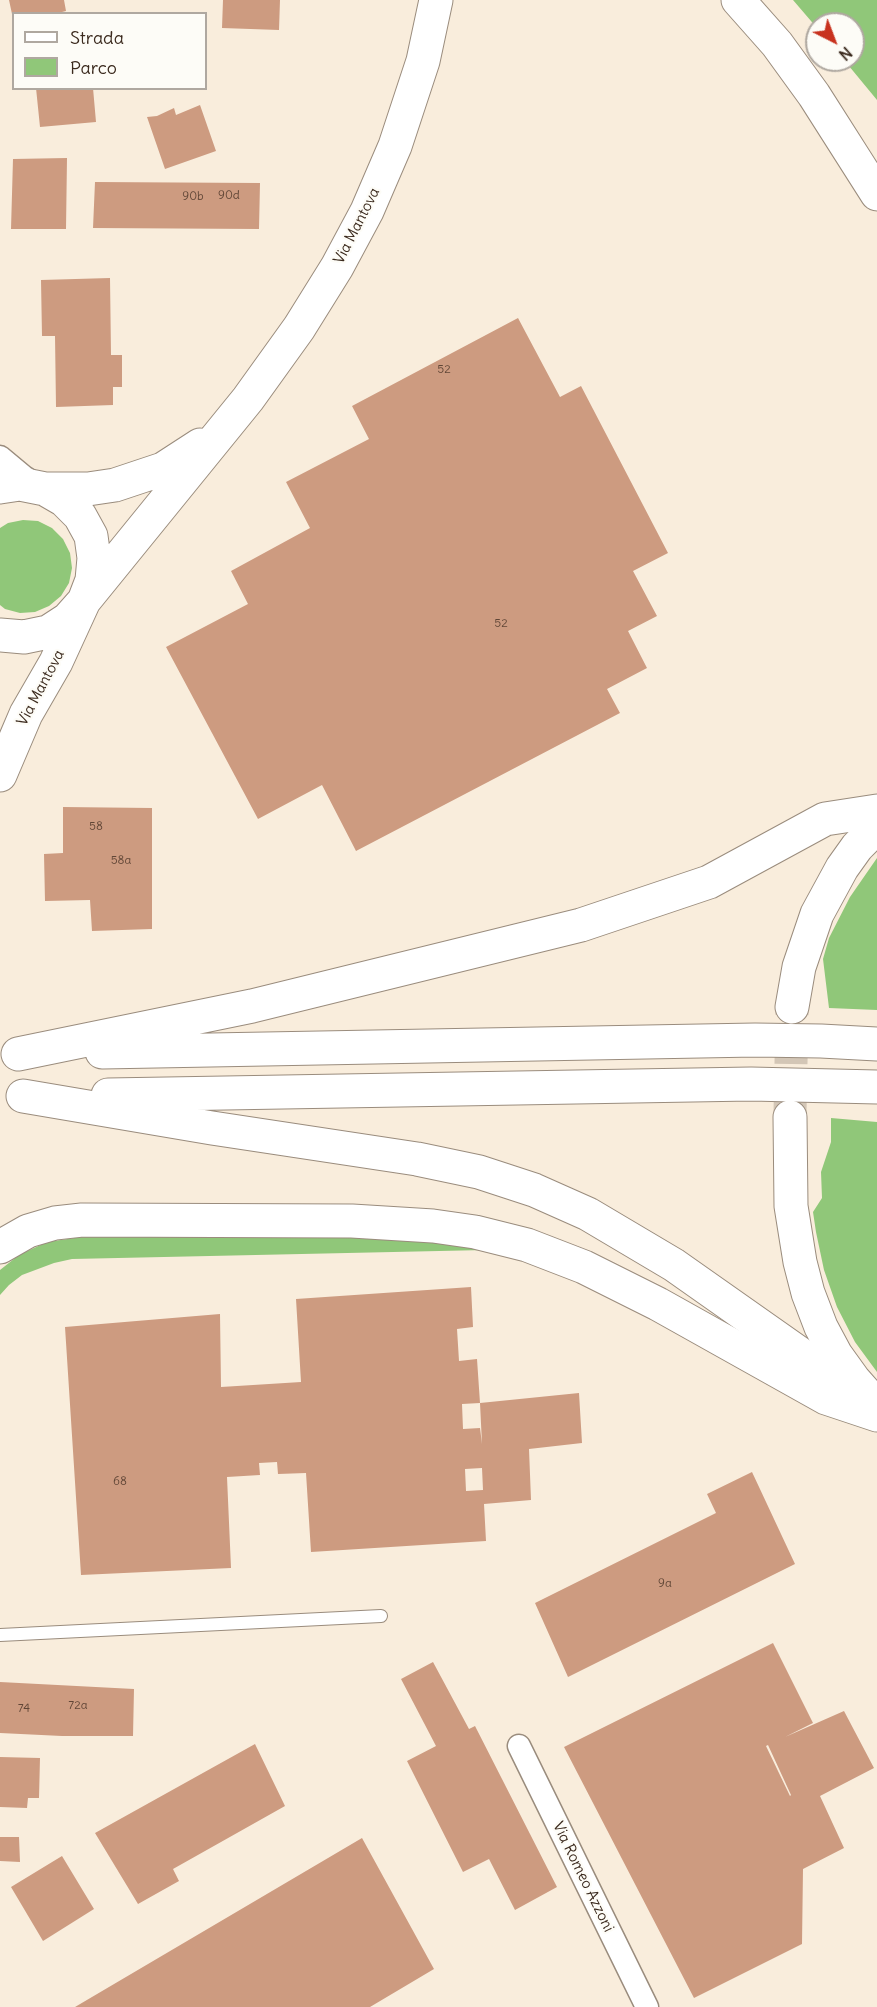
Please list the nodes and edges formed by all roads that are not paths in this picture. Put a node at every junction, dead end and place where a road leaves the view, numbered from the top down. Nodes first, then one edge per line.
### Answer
1 (738, 0) edge
2 (436, 1) edge
3 (877, 194) edge
4 (226, 426) junction
5 (0, 458) edge
6 (0, 487) edge
7 (45, 489) junction
8 (84, 601) junction
9 (0, 635) edge
10 (0, 775) edge
11 (877, 811) edge
12 (877, 827) edge
13 (792, 1007) tunnel mouth
14 (877, 1044) edge
15 (9, 1054) edge
16 (877, 1087) edge
17 (12, 1096) edge
18 (790, 1117) tunnel mouth
19 (0, 1247) edge
20 (877, 1406) edge
21 (877, 1415) edge
22 (381, 1616) dead end
23 (0, 1635) edge
24 (519, 1746) dead end
25 (647, 2007) edge

1 - 3 main road
2 - 4 main road, Via Mantova
4 - 7 main road, Via Mantova
4 - 8 main road, Via Mantova
5 - 7 street
6 - 7 main road, Via Mantova
7 - 8 main road, Via Mantova
8 - 9 main road, Via Mantova
8 - 10 main road, Via Mantova
11 - 15 main road
12 - 13 main road
14 - 15 main road
16 - 17 main road
17 - 20 main road
18 - 20 main road
19 - 21 main road
22 - 23 lane
24 - 25 street, Via Romeo Azzoni

